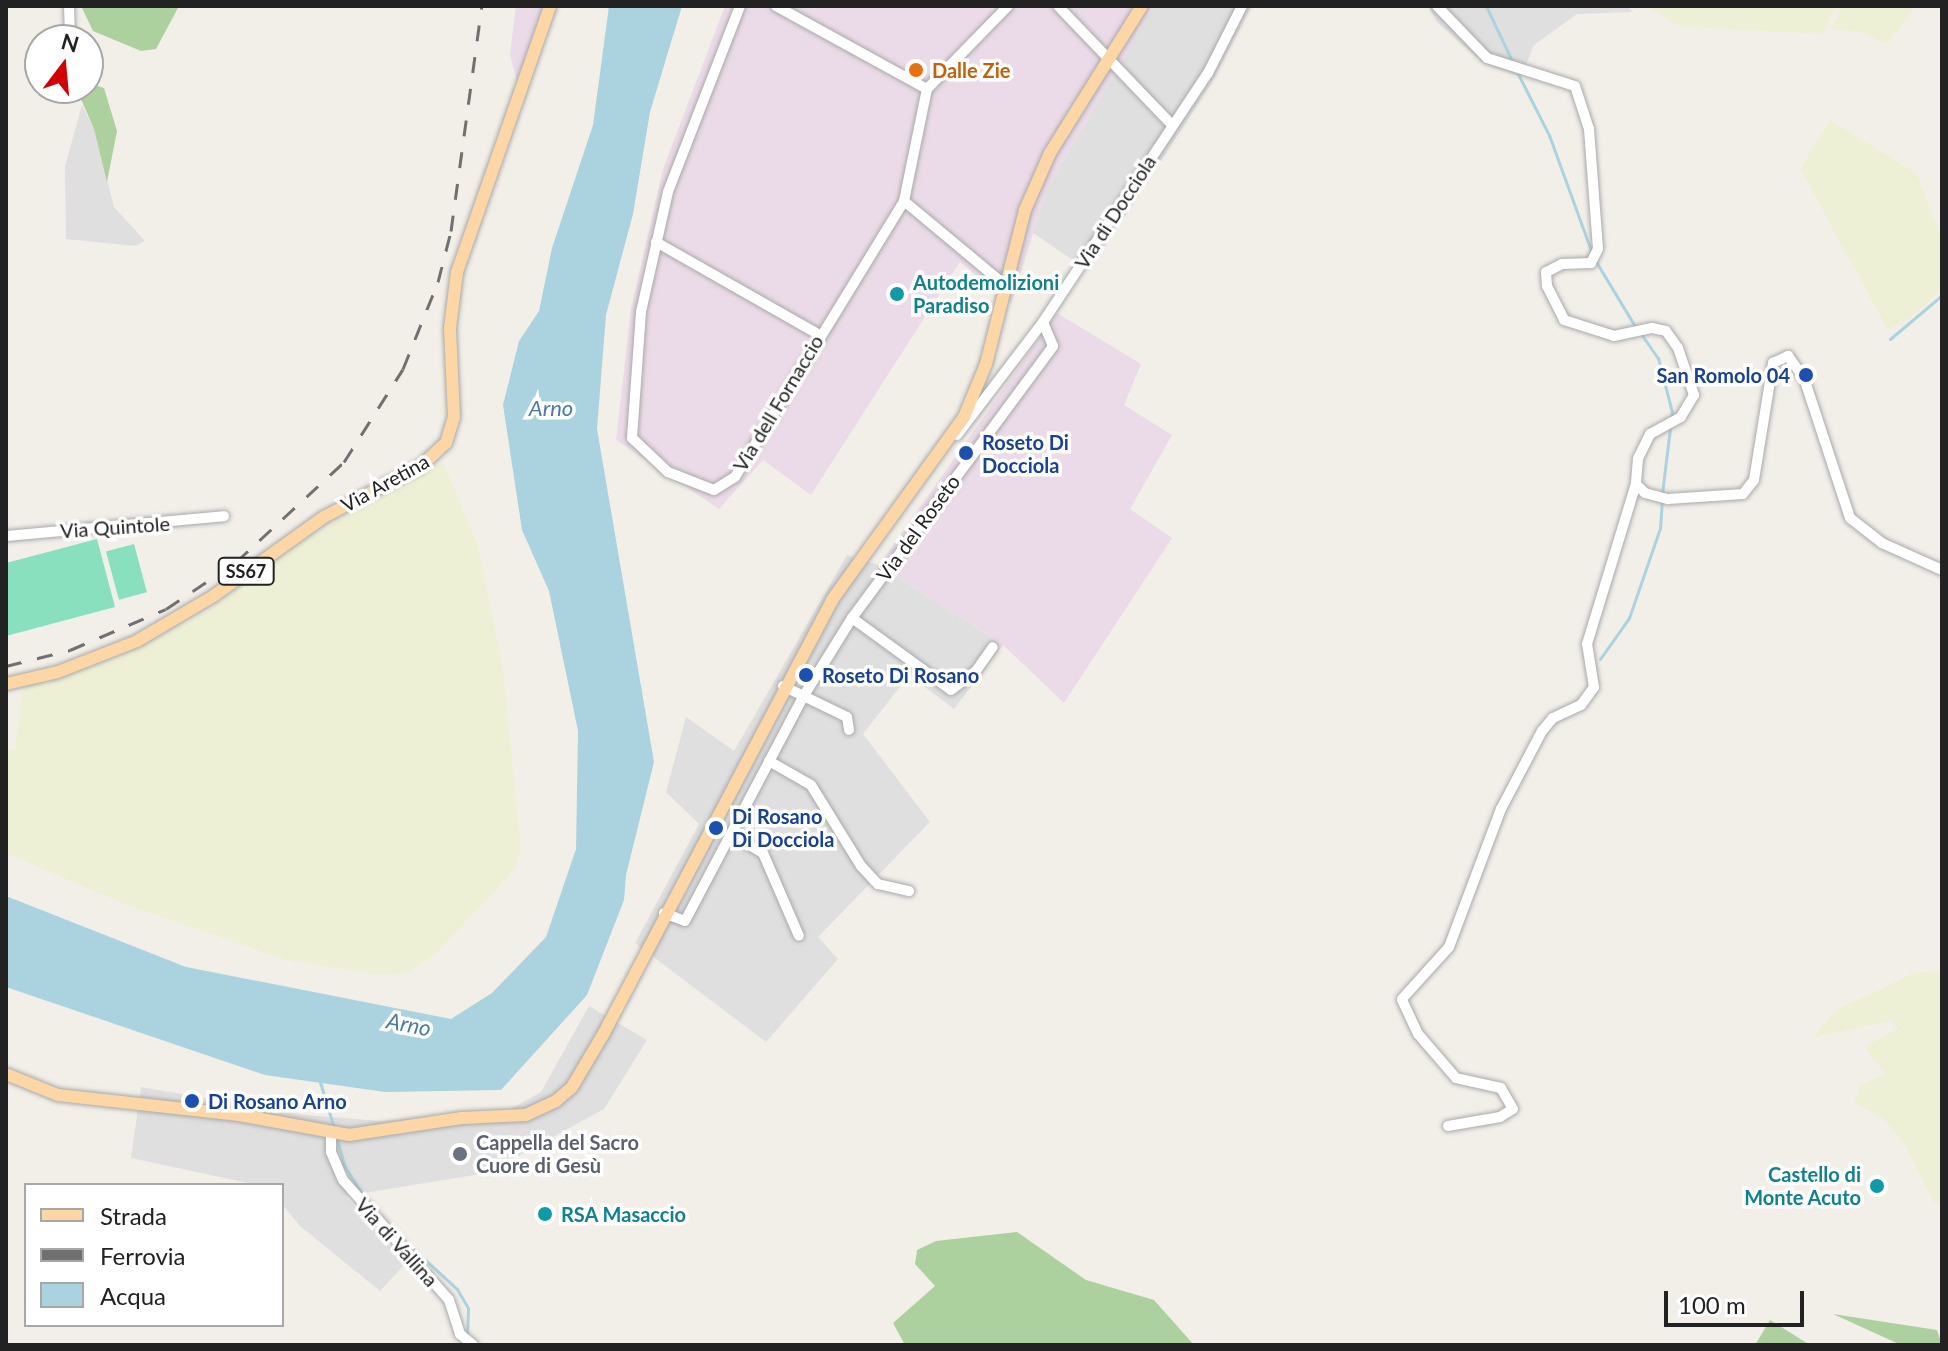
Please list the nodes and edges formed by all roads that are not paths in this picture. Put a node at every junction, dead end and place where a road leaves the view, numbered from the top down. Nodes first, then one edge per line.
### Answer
1 (550, 6) edge
2 (740, 6) edge
3 (776, 6) edge
4 (1008, 6) edge
5 (1058, 6) edge
6 (1142, 6) edge
7 (1242, 6) edge
8 (1437, 6) edge
9 (1108, 59) junction
10 (927, 89) junction
11 (1172, 125) junction
12 (904, 201) junction
13 (656, 242) junction
14 (1006, 286) junction
15 (1043, 322) junction
16 (820, 335) junction
17 (946, 449) junction
18 (1636, 484) junction
19 (224, 516) dead end
20 (6, 536) edge
21 (1942, 570) edge
22 (852, 618) junction
23 (993, 647) dead end
24 (6, 684) edge
25 (783, 686) junction
26 (803, 697) junction
27 (849, 730) dead end
28 (769, 761) junction
29 (731, 834) junction
30 (909, 891) dead end
31 (664, 913) junction
32 (799, 936) dead end
33 (6, 1074) edge
34 (1448, 1126) dead end
35 (334, 1133) junction
36 (469, 1343) edge

1 - 24 main road, Via Aretina / SS67
2 - 13 street, Via dell Fornaccio
3 - 10 street
4 - 10 street
5 - 9 street
6 - 9 main road
7 - 11 street, Via di Docciola
8 - 18 street
9 - 11 street
9 - 14 main road
10 - 12 street
11 - 15 street, Via di Docciola
12 - 14 street
12 - 16 street, Via dell Fornaccio
13 - 16 street
13 - 16 street, Via dell Fornaccio
14 - 17 main road
15 - 17 street, Via di Docciola
15 - 22 street, Via del Roseto
17 - 25 main road
18 - 21 street
18 - 34 street
19 - 20 street, Via Quintole
22 - 23 street
22 - 26 street, Via del Roseto
25 - 26 street
25 - 31 main road
26 - 27 street
26 - 28 street, Via del Roseto
28 - 29 street, Via del Roseto
28 - 30 street
29 - 31 street, Via del Roseto
29 - 32 street
31 - 35 main road
33 - 35 main road
35 - 36 street, Via di Vallina

